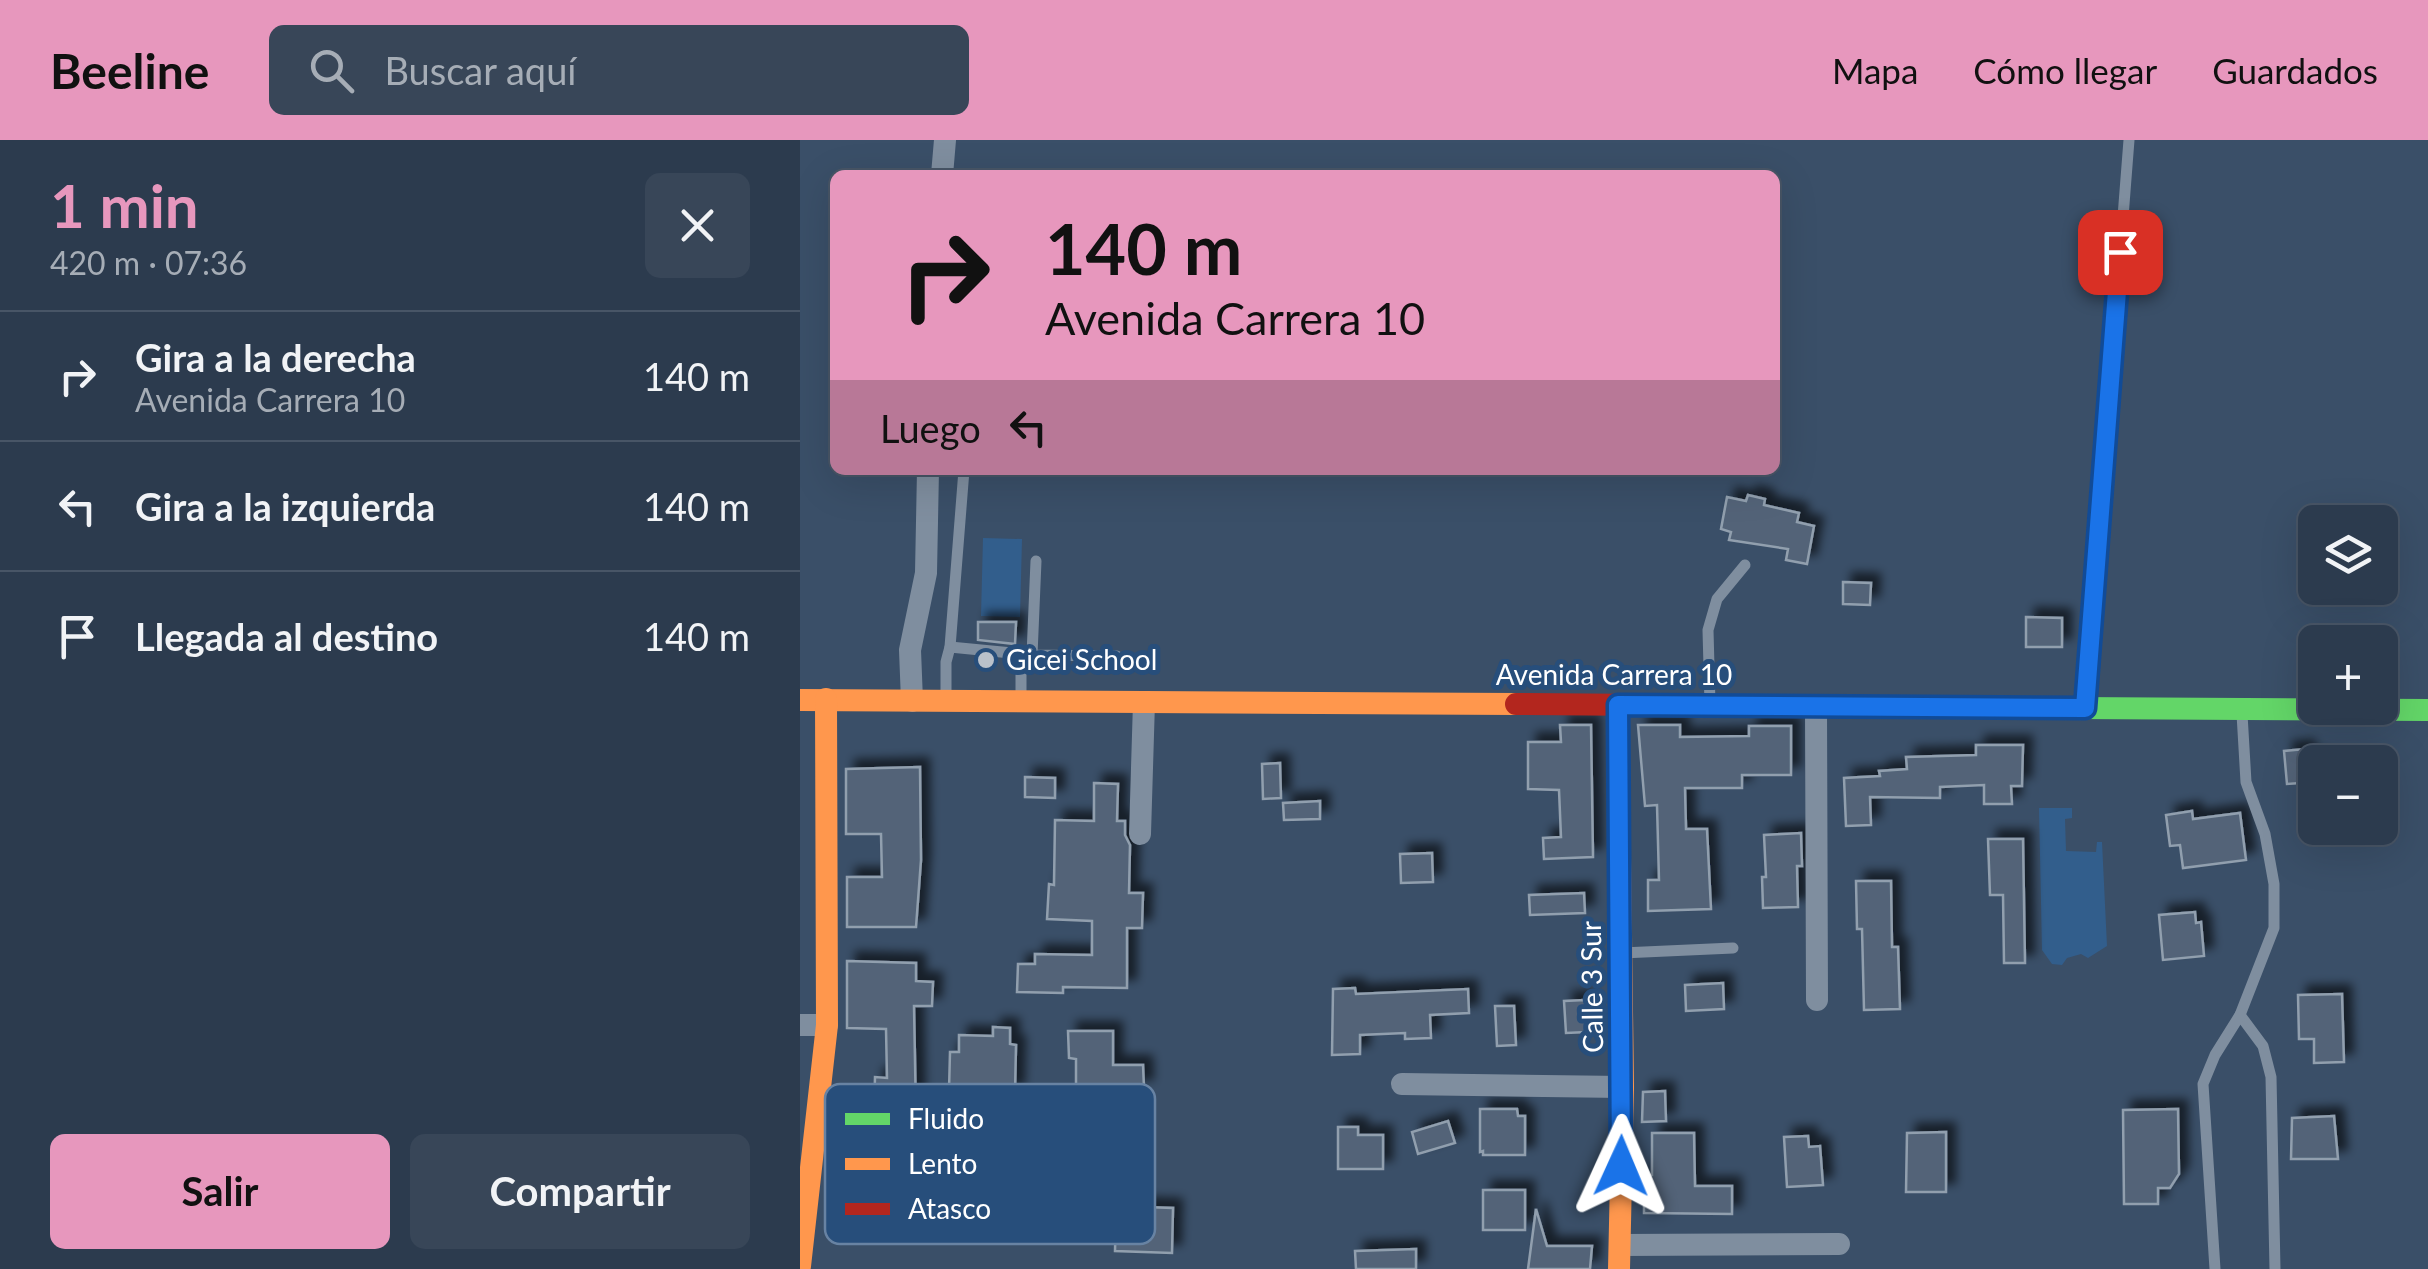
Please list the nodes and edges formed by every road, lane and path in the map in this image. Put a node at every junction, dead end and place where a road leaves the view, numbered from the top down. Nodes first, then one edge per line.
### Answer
1 (945, 140) edge
2 (2129, 140) edge
3 (942, 170) edge
4 (928, 475) edge
5 (964, 475) edge
6 (1036, 561) dead end
7 (1745, 564) dead end
8 (950, 647) junction
9 (1032, 654) junction
10 (1117, 656) dead end
11 (800, 700) edge
12 (826, 700) junction
13 (912, 701) junction
14 (1021, 702) junction
15 (1144, 702) junction
16 (946, 703) junction
17 (1618, 705) junction
18 (1710, 706) junction
19 (1816, 706) junction
20 (2085, 708) junction
21 (2242, 709) junction
22 (2428, 710) edge
23 (1140, 834) dead end
24 (1733, 948) dead end
25 (1622, 953) junction
26 (1817, 1000) dead end
27 (2240, 1015) junction
28 (800, 1025) edge
29 (827, 1025) junction
30 (1402, 1084) dead end
31 (1623, 1087) junction
32 (818, 1126) junction
33 (825, 1126) edge
34 (1839, 1244) dead end
35 (1620, 1245) junction
36 (800, 1266) edge
37 (1619, 1269) edge
38 (2215, 1269) edge
39 (2275, 1269) edge

1 - 3 street
2 - 20 lane
4 - 13 street
5 - 8 lane
6 - 9 lane
7 - 18 lane
8 - 9 lane
8 - 16 lane
9 - 10 lane
9 - 14 lane
11 - 12 street, Avenida Carrera 10
12 - 13 street, Avenida Carrera 10
12 - 29 street
13 - 16 street, Avenida Carrera 10
14 - 15 street, Avenida Carrera 10
14 - 16 street, Avenida Carrera 10
15 - 17 street, Avenida Carrera 10
15 - 23 street
17 - 18 street, Avenida Carrera 10
17 - 25 street, Calle 3 Sur
18 - 19 street, Avenida Carrera 10
19 - 20 street, Avenida Carrera 10
19 - 26 street
20 - 21 street, Avenida Carrera 10
21 - 22 street, Avenida Carrera 10
21 - 27 lane
24 - 25 lane
25 - 31 street, Calle 3 Sur
27 - 38 lane
27 - 39 lane
28 - 29 street
29 - 32 street
30 - 31 street
31 - 35 street, Calle 3 Sur
32 - 33 street
32 - 36 street
34 - 35 street
35 - 37 street, Calle 3 Sur

